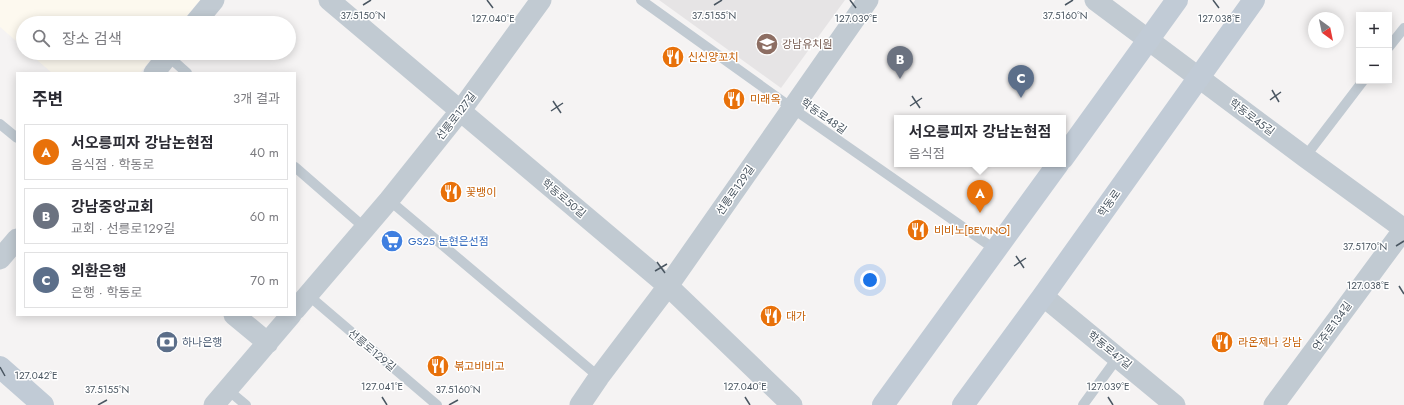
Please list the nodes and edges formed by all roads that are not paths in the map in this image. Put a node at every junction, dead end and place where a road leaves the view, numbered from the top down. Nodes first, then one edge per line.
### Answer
1 (214, 0) edge
2 (329, 0) edge
3 (541, 0) edge
4 (641, 0) edge
5 (868, 0) edge
6 (1095, 0) edge
7 (1177, 0) edge
8 (1254, 0) edge
9 (201, 16) edge
10 (1404, 28) edge
11 (1149, 39) junction
12 (1392, 43) edge
13 (165, 60) edge
14 (174, 60) edge
15 (155, 72) edge
16 (186, 72) edge
17 (1199, 77) junction
18 (1361, 84) edge
19 (792, 108) junction
20 (461, 110) junction
21 (0, 124) edge
22 (16, 137) edge
23 (1066, 154) edge
24 (1305, 157) junction
25 (1056, 167) edge
26 (296, 168) edge
27 (389, 200) junction
28 (365, 228) junction
29 (1404, 229) edge
30 (16, 239) edge
31 (996, 250) junction
32 (0, 258) edge
33 (668, 286) junction
34 (1043, 296) junction
35 (301, 302) edge
36 (235, 316) edge
37 (290, 316) edge
38 (268, 342) junction
39 (1118, 357) junction
40 (0, 367) edge
41 (599, 377) junction
42 (228, 390) junction
43 (43, 405) edge
44 (214, 405) edge
45 (246, 405) edge
46 (437, 405) edge
47 (580, 405) edge
48 (792, 405) edge
49 (883, 405) edge
50 (963, 405) edge
51 (1083, 405) edge
52 (1175, 405) edge
53 (1274, 405) edge

1 - 9 street
2 - 20 street, 학동로50길
3 - 20 street, 선릉로127길
4 - 19 lane, 학동로48길
5 - 19 street, 선릉로129길
6 - 11 street, 학동로45길
7 - 11 main road
8 - 17 main road, 학동로
10 - 12 lane
11 - 17 street, 학동로45길
11 - 23 main road
13 - 15 street
14 - 16 lane
17 - 24 street, 학동로45길
17 - 34 main road, 학동로
18 - 24 lane
19 - 31 lane, 학동로48길
19 - 33 street, 선릉로129길
20 - 27 street, 선릉로127길
20 - 33 street, 학동로50길
21 - 22 lane
24 - 29 street, 학동로45길
25 - 31 main road
26 - 28 lane
27 - 28 street, 선릉로127길
27 - 41 lane
28 - 35 street, 선릉로127길
29 - 53 street, 언주로134길
30 - 32 street
31 - 49 main road
33 - 41 street, 선릉로129길
33 - 48 street, 학동로50길
34 - 39 street, 학동로47길
34 - 50 main road, 학동로
35 - 46 lane, 선릉로129길
36 - 38 street
37 - 38 street
38 - 42 street
39 - 51 lane
39 - 52 street, 학동로47길
40 - 43 main road
41 - 47 street, 선릉로129길
42 - 44 street
42 - 45 lane

